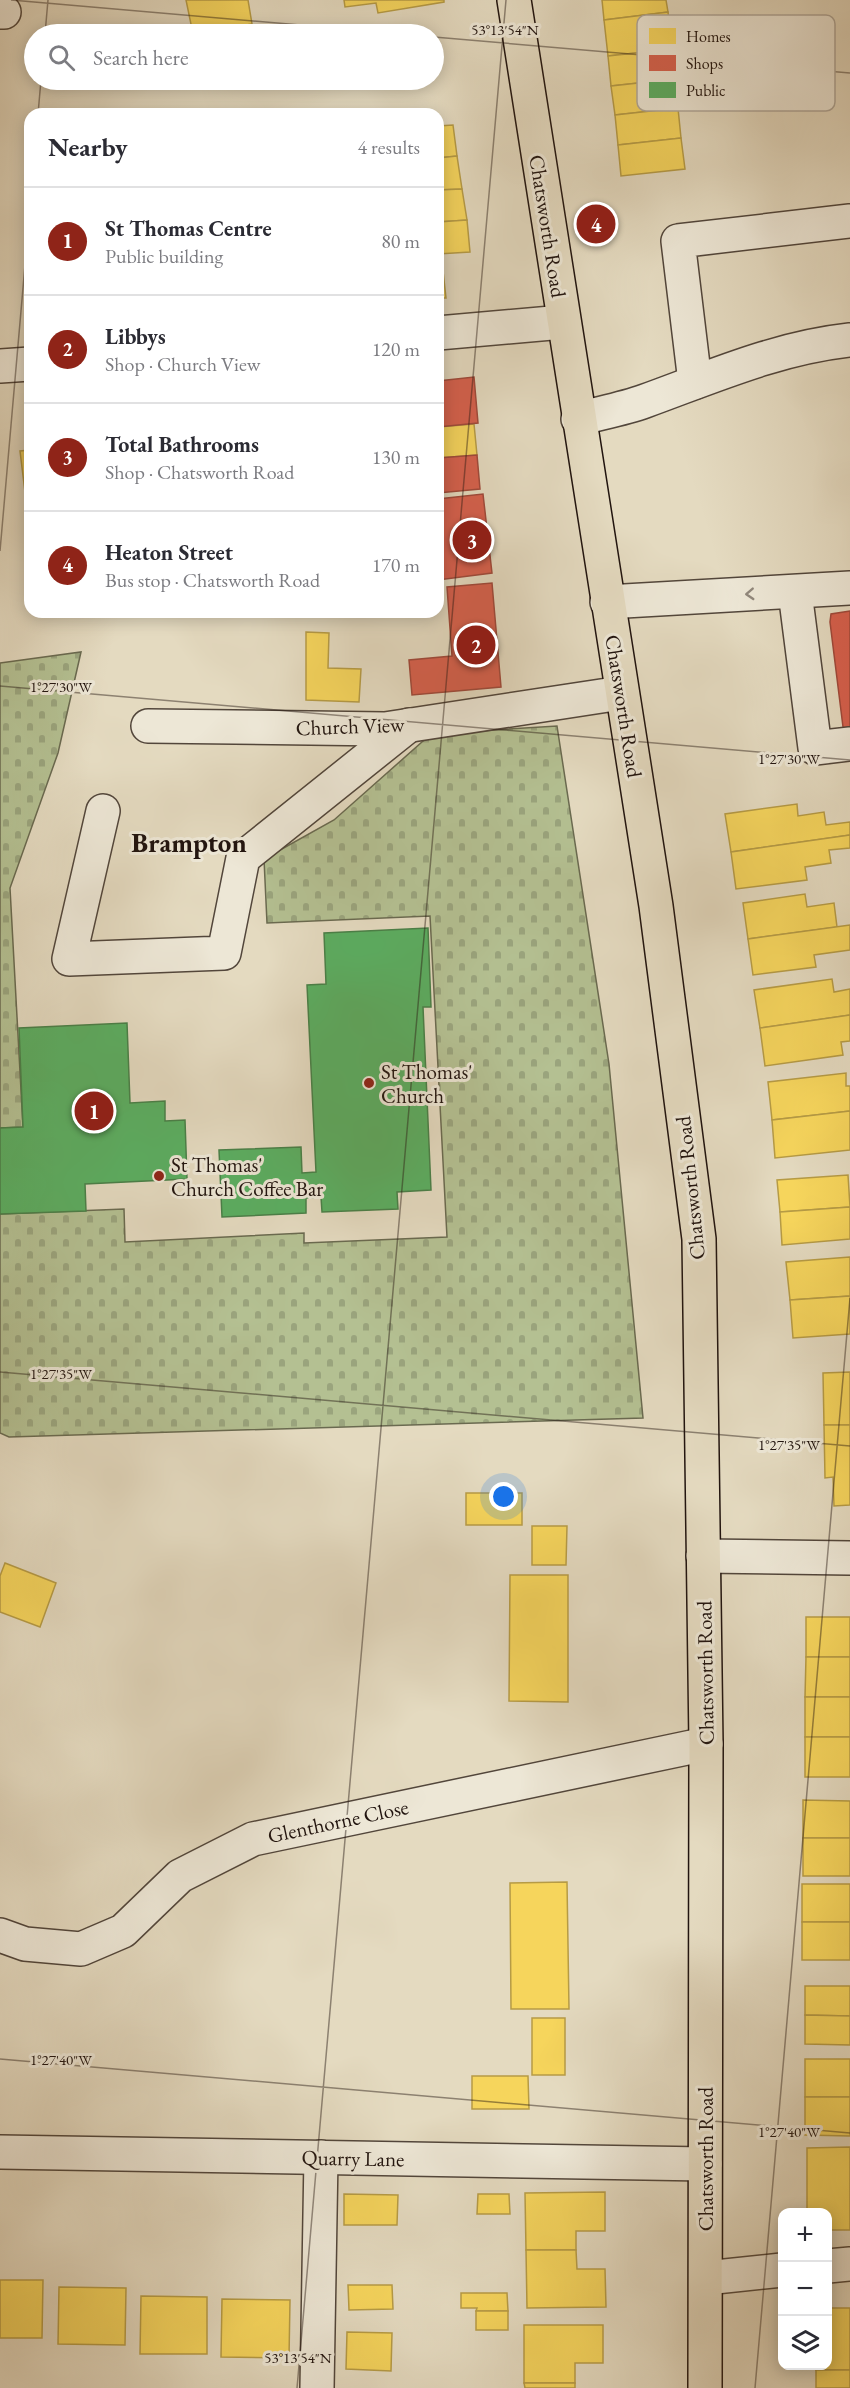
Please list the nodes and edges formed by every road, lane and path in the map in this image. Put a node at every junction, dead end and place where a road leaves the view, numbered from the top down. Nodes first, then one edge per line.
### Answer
1 (514, 0) edge
2 (850, 221) edge
3 (563, 322) junction
4 (444, 332) edge
5 (850, 340) edge
6 (24, 364) edge
7 (0, 366) edge
8 (694, 382) junction
9 (578, 419) junction
10 (850, 588) edge
11 (795, 592) junction
12 (607, 602) junction
13 (621, 693) junction
14 (409, 725) junction
15 (148, 726) dead end
16 (850, 744) edge
17 (103, 811) dead end
18 (703, 1556) junction
19 (850, 1558) edge
20 (706, 1744) junction
21 (0, 1935) edge
22 (0, 2152) edge
23 (321, 2157) junction
24 (705, 2164) junction
25 (850, 2264) edge
26 (832, 2266) edge
27 (778, 2271) edge
28 (706, 2278) junction
29 (316, 2388) edge
30 (705, 2388) edge

1 - 3 highway, Chatsworth Road
2 - 8 street
3 - 4 street
3 - 9 highway, Chatsworth Road
5 - 8 street
6 - 7 street
8 - 9 street
9 - 12 highway, Chatsworth Road
10 - 11 street
11 -> 12 street
11 - 16 street
12 - 13 highway, Chatsworth Road
13 - 14 street, Church View
13 - 18 highway, Chatsworth Road
14 - 15 street, Church View
14 - 17 street
18 - 19 street
18 - 20 highway, Chatsworth Road
20 - 21 street, Glenthorne Close
20 - 24 highway, Chatsworth Road
22 - 23 street, Quarry Lane
23 - 24 street, Quarry Lane
23 - 29 street
24 - 28 highway, Chatsworth Road
25 - 26 street
27 - 28 street
28 - 30 highway, Chatsworth Road

